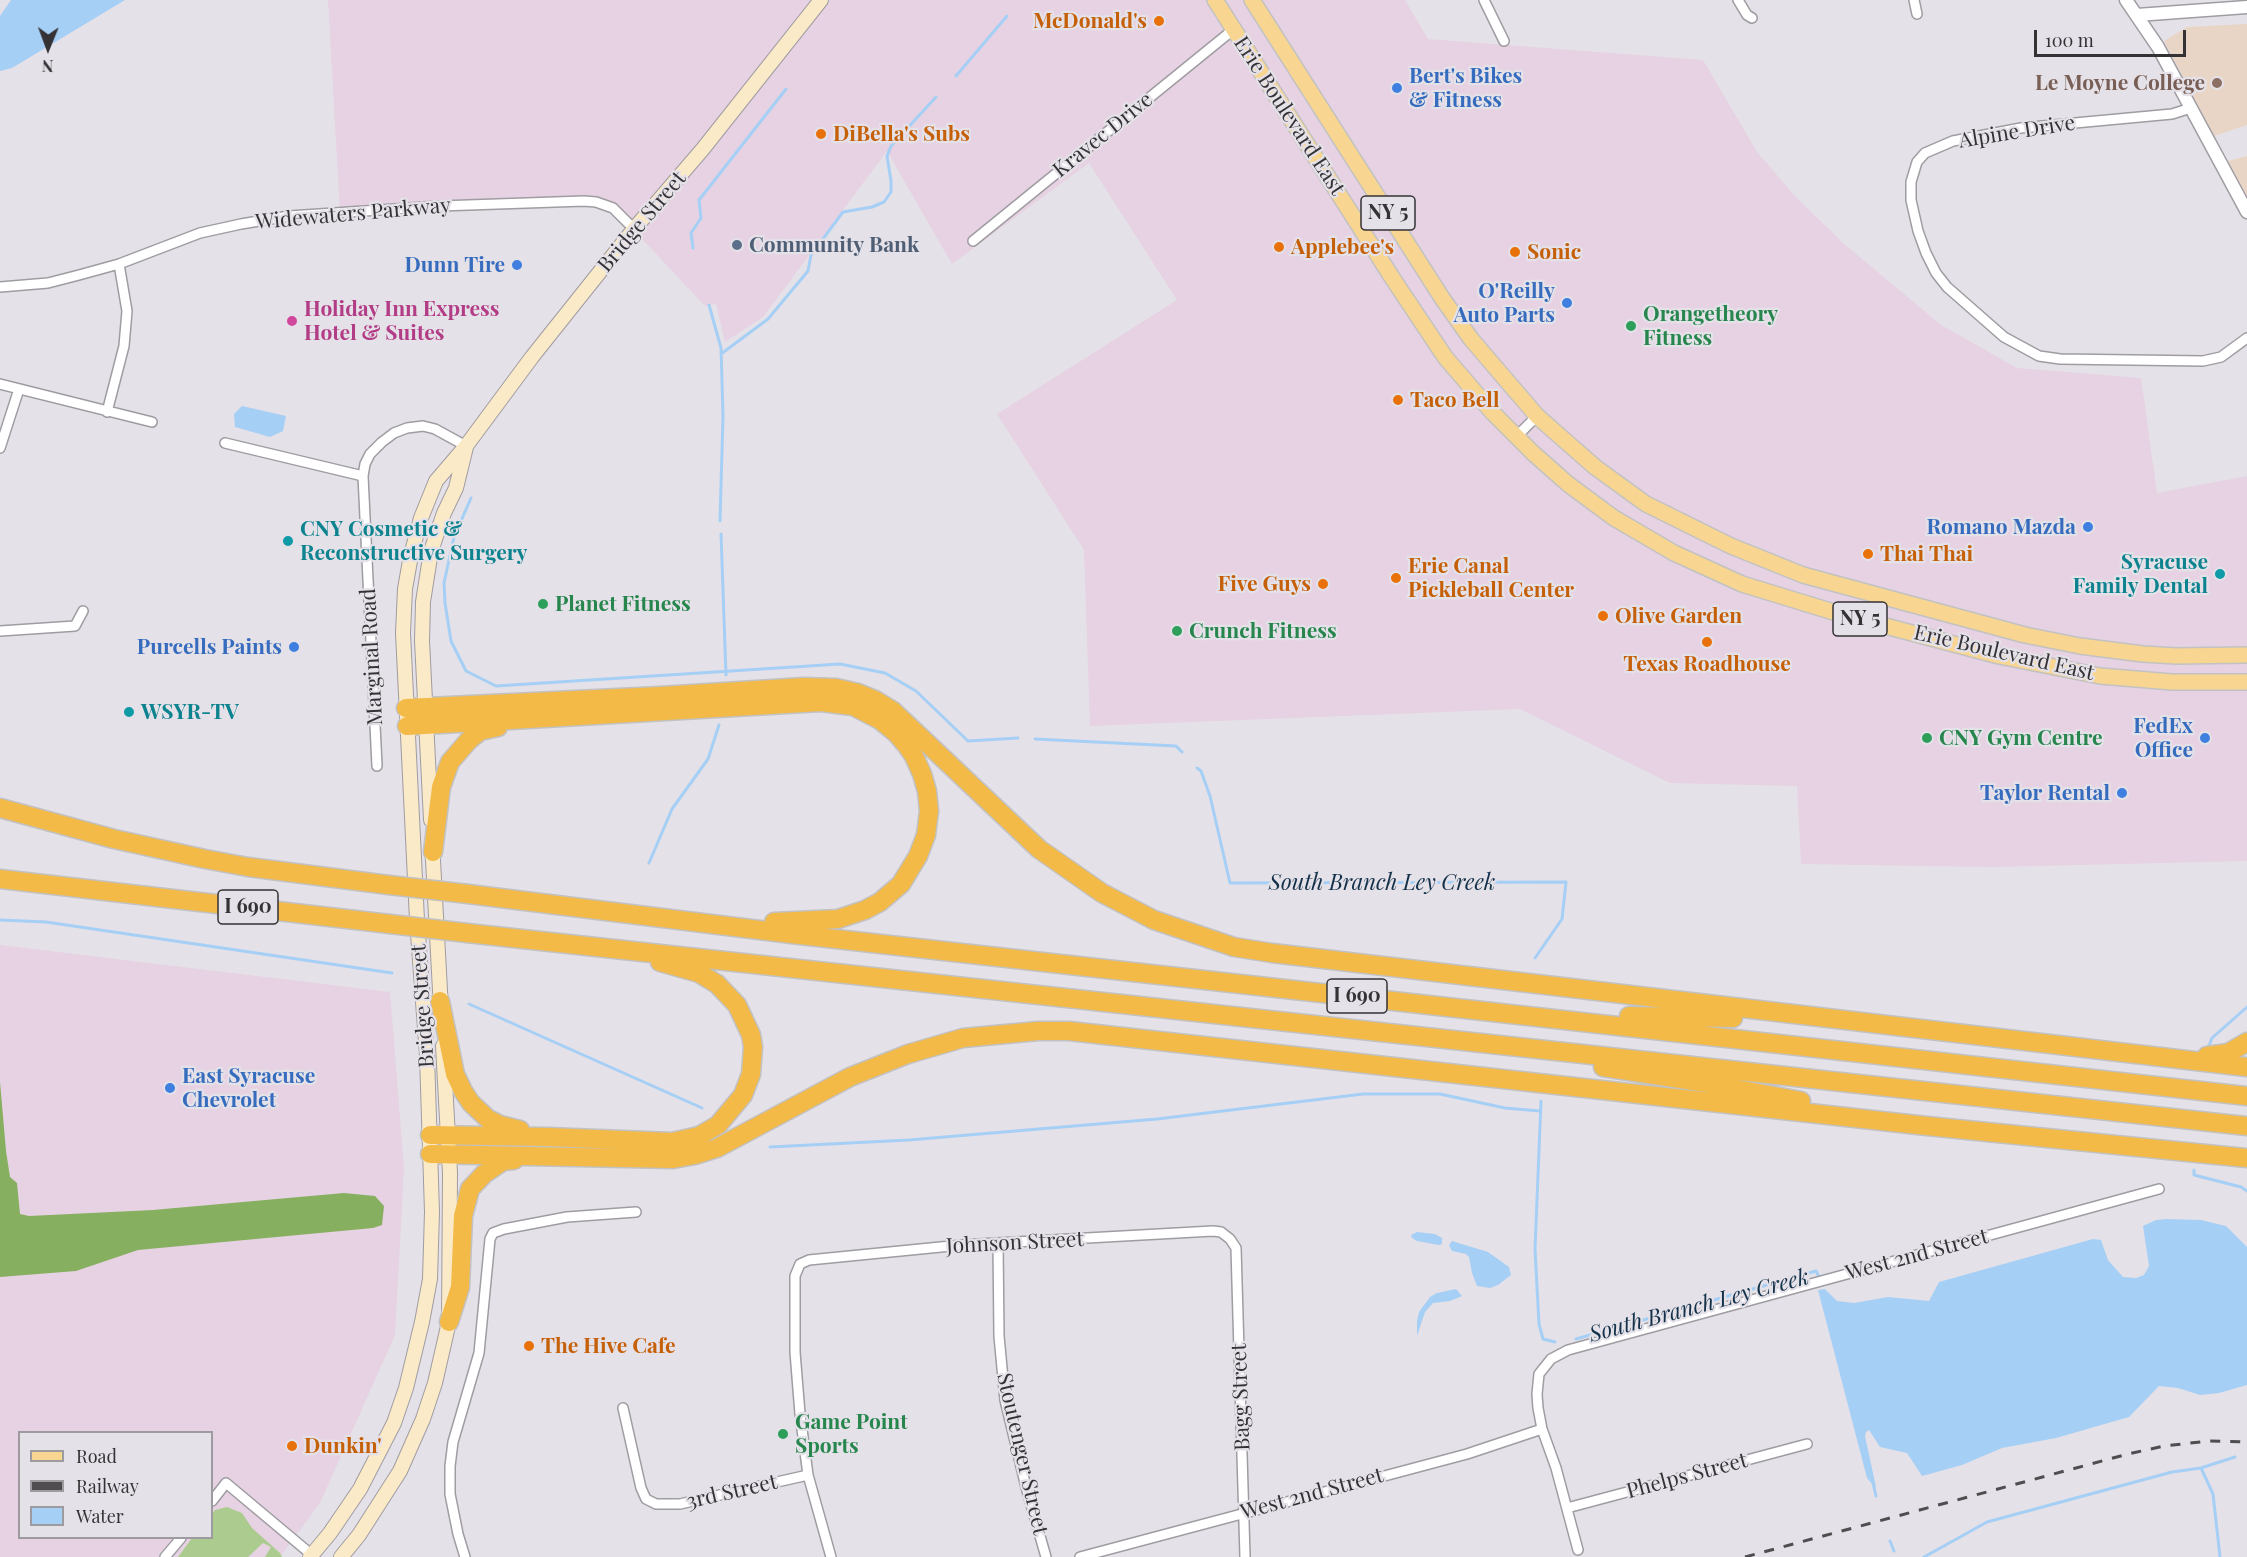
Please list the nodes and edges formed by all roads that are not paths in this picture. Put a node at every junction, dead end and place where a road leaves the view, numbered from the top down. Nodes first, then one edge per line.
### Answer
1 (821, 0) edge
2 (1215, 0) edge
3 (1252, 0) edge
4 (1484, 0) edge
5 (1738, 0) edge
6 (1914, 0) edge
7 (2126, 0) edge
8 (2247, 7) edge
9 (1917, 14) dead end
10 (2137, 15) junction
11 (1752, 18) dead end
12 (1233, 29) junction
13 (1504, 41) dead end
14 (2191, 108) junction
15 (2247, 212) edge
16 (634, 229) junction
17 (973, 241) dead end
18 (119, 264) junction
19 (0, 287) edge
20 (2247, 338) edge
21 (0, 384) edge
22 (19, 389) junction
23 (107, 411) junction
24 (1537, 416) junction
25 (152, 422) dead end
26 (1517, 436) junction
27 (225, 442) dead end
28 (466, 446) junction
29 (0, 448) edge
30 (363, 476) junction
31 (83, 611) dead end
32 (0, 631) edge
33 (2247, 655) edge
34 (2247, 682) edge
35 (426, 716) junction
36 (406, 717) junction
37 (527, 718) junction
38 (377, 766) dead end
39 (0, 808) edge
40 (433, 852) junction
41 (0, 879) edge
42 (721, 923) junction
43 (618, 950) junction
44 (440, 1001) junction
45 (1536, 1016) junction
46 (1873, 1024) junction
47 (1379, 1033) junction
48 (2247, 1042) edge
49 (2152, 1056) junction
50 (2247, 1066) edge
51 (2247, 1096) edge
52 (1927, 1126) junction
53 (2247, 1126) edge
54 (439, 1135) junction
55 (548, 1137) junction
56 (430, 1154) junction
57 (449, 1154) junction
58 (542, 1156) junction
59 (2245, 1158) edge
60 (2159, 1189) dead end
61 (636, 1212) dead end
62 (1230, 1239) joint
63 (998, 1243) junction
64 (449, 1322) junction
65 (623, 1408) dead end
66 (1542, 1429) junction
67 (1807, 1444) dead end
68 (808, 1475) junction
69 (213, 1500) edge
70 (1568, 1508) junction
71 (1245, 1512) junction
72 (180, 1539) edge
73 (1578, 1550) dead end
74 (313, 1556) edge
75 (165, 1557) edge
76 (341, 1557) edge
77 (465, 1557) edge
78 (831, 1557) edge
79 (1046, 1557) edge
80 (1080, 1557) edge
81 (1245, 1557) edge

1 - 16 main road, Bridge Street
2 - 12 main road, Erie Boulevard East / NY 5
3 - 24 main road, Erie Boulevard East / NY 5
4 - 13 street
5 - 11 street
6 - 9 street
7 - 10 street
8 - 10 street
10 - 14 street
12 - 17 street, Kravec Drive
12 - 26 main road, Erie Boulevard East / NY 5
14 - 15 street
14 - 20 street, Alpine Drive
16 - 18 street, Widewaters Parkway
16 - 28 main road, Bridge Street
18 - 19 street, Widewaters Parkway
18 - 23 street
21 - 22 street
22 - 23 street
22 - 29 street
23 - 25 street
24 - 26 street
24 - 33 main road, Erie Boulevard East / NY 5
26 - 34 main road, Erie Boulevard East / NY 5
27 - 30 street
28 - 30 street
28 - 35 main road, Bridge Street
28 - 36 main road, Bridge Street
30 - 38 street, Marginal Road
31 - 32 street
35 - 36 highway
35 - 37 highway
35 - 40 main road, Bridge Street
35 - 46 highway
36 - 54 main road, Bridge Street
37 - 40 highway
37 - 42 highway
39 - 42 highway, I 690, bridge
40 - 44 main road, Bridge Street
41 - 43 highway, I 690, bridge
42 - 45 highway, I 690
43 - 47 highway, I 690
43 - 55 highway
44 - 54 main road, Bridge Street
44 - 55 highway
45 - 46 highway
45 - 51 highway, I 690
46 - 49 highway
47 - 52 highway
47 - 53 highway, I 690
48 - 49 highway
49 - 50 highway
52 - 58 highway
52 - 59 highway
54 - 55 highway
54 - 56 main road, Bridge Street
54 - 57 main road, Bridge Street
56 - 57 highway
56 - 74 main road, Bridge Street
57 - 58 highway
57 - 64 main road, Bridge Street
58 - 64 highway
60 - 66 street, West 2nd Street
61 - 77 street
62 - 63 street, Johnson Street
62 - 71 street, Bagg Street
63 - 68 street, Johnson Street
63 - 79 street, Stoutenger Street
64 - 76 main road, Bridge Street
65 - 68 street, 3rd Street
66 - 70 street
66 - 71 street, West 2nd Street
67 - 70 street, Phelps Street
68 - 78 street
69 - 74 street, Bridge Street
70 - 73 street
71 - 80 street, West 2nd Street
71 - 81 street, Bagg Street
72 - 75 street

